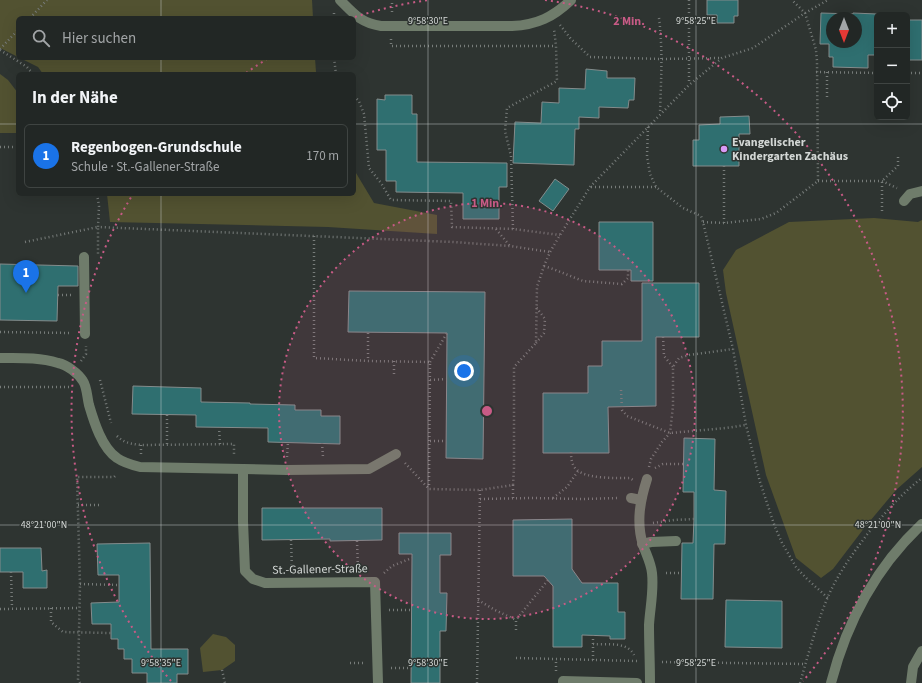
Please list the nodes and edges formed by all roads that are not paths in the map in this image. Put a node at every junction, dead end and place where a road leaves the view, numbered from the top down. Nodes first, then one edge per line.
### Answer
1 (340, 0) edge
2 (571, 0) edge
3 (355, 16) edge
4 (356, 17) edge
5 (922, 191) edge
6 (907, 198) road end
7 (84, 257) dead end
8 (85, 334) road end
9 (0, 358) edge
10 (396, 454) road end
11 (239, 469) junction
12 (646, 480) road end
13 (922, 524) edge
14 (676, 541) dead end
15 (642, 544) junction
16 (922, 651) edge
17 (563, 682) edge
18 (378, 683) edge
19 (637, 683) edge
20 (650, 683) edge
21 (831, 683) edge
22 (911, 683) edge

1 - 3 street
2 - 4 street
5 - 6 street
7 - 8 street
9 - 11 street
10 - 11 street
11 - 18 street, St.-Gallener-Straße
12 - 15 street
13 - 21 street
14 - 15 street
15 - 20 street
16 - 22 street
17 - 19 street

